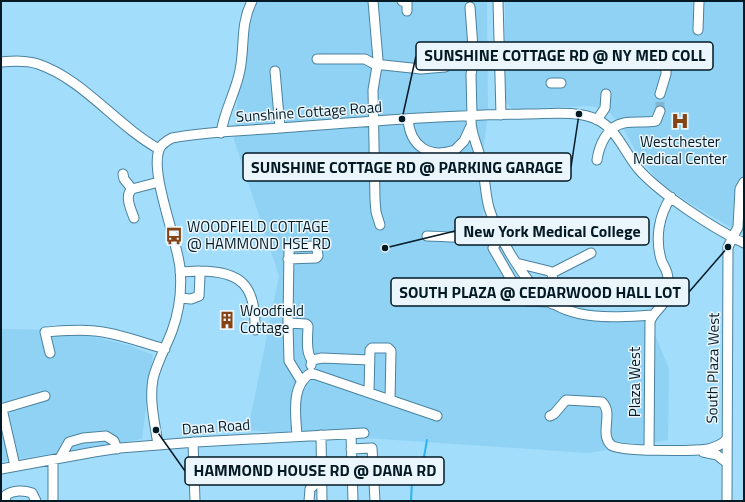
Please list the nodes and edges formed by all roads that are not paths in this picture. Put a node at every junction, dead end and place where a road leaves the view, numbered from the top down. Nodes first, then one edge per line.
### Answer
1 (252, 1) edge
2 (374, 1) edge
3 (377, 1) edge
4 (402, 1) edge
5 (498, 1) edge
6 (699, 1) edge
7 (470, 7) dead end
8 (407, 11) dead end
9 (698, 30) dead end
10 (317, 59) dead end
11 (1, 62) edge
12 (666, 63) dead end
13 (377, 64) junction
14 (474, 64) junction
15 (275, 71) dead end
16 (551, 83) dead end
17 (561, 83) dead end
18 (606, 94) dead end
19 (660, 94) tunnel mouth
20 (660, 111) dead end
21 (500, 114) junction
22 (472, 116) junction
23 (408, 119) junction
24 (597, 120) junction
25 (374, 121) junction
26 (280, 128) junction
27 (470, 128) junction
28 (611, 130) junction
29 (221, 133) junction
30 (159, 149) junction
31 (597, 160) dead end
32 (124, 174) dead end
33 (159, 182) junction
34 (744, 182) edge
35 (132, 189) junction
36 (671, 197) junction
37 (134, 218) dead end
38 (380, 225) dead end
39 (496, 225) junction
40 (427, 236) dead end
41 (501, 236) junction
42 (733, 237) junction
43 (744, 242) edge
44 (591, 253) dead end
45 (288, 259) dead end
46 (516, 263) junction
47 (199, 271) junction
48 (180, 272) junction
49 (552, 273) junction
50 (180, 298) junction
51 (551, 303) junction
52 (653, 315) junction
53 (288, 324) junction
54 (255, 330) dead end
55 (164, 349) junction
56 (50, 353) dead end
57 (312, 360) junction
58 (369, 360) junction
59 (311, 373) junction
60 (302, 382) junction
61 (368, 392) junction
62 (45, 396) dead end
63 (390, 400) junction
64 (1, 409) edge
65 (437, 416) dead end
66 (550, 416) dead end
67 (364, 433) dead end
68 (351, 434) junction
69 (321, 435) junction
70 (297, 436) junction
71 (727, 439) junction
72 (193, 442) junction
73 (158, 445) junction
74 (117, 449) junction
75 (352, 449) junction
76 (649, 450) junction
77 (693, 450) junction
78 (56, 459) junction
79 (727, 463) junction
80 (15, 466) junction
81 (1, 469) edge
82 (322, 477) junction
83 (5, 501) edge
84 (36, 501) edge
85 (53, 501) edge
86 (195, 501) edge
87 (309, 501) edge
88 (322, 501) edge
89 (353, 501) edge
90 (375, 501) edge
91 (727, 501) edge

1 - 29 street
2 - 3 street
2 - 13 street
4 - 8 street
5 - 21 street
6 - 9 street
7 - 14 street
10 - 13 street
11 - 30 street
12 - 19 street
13 - 14 street
13 - 25 street
14 - 22 street
15 - 26 street
16 - 17 street
18 - 24 street
20 - 28 street
21 - 22 street, Sunshine Cottage Road
21 - 24 street, Sunshine Cottage Road
22 - 23 street, Sunshine Cottage Road
22 - 27 street
23 - 25 street, Sunshine Cottage Road
23 - 27 street
24 - 28 street, Sunshine Cottage Road
25 - 26 street, Sunshine Cottage Road
25 - 38 street
26 - 29 street, Sunshine Cottage Road
27 - 39 street
28 - 31 street
28 - 36 street, Sunshine Cottage Road
29 - 30 street, Sunshine Cottage Road
30 - 33 street
32 - 35 street
33 - 35 street
33 - 48 street
34 - 42 street, South Plaza West
35 - 37 street
36 - 42 street, Sunshine Cottage Road
36 - 52 street, Plaza West
39 - 40 street
39 - 41 street
41 - 46 street
41 - 51 street
42 - 43 street, Sunshine Cottage Road
42 - 71 street, South Plaza West
44 - 49 street
45 - 53 street
46 - 49 street
46 - 51 street
47 - 48 street
47 - 50 street
47 - 54 street
48 - 50 street
49 - 51 street
50 - 55 street
51 - 52 street
52 - 76 street, Plaza West
53 - 57 street
53 - 60 street
55 - 56 street
55 - 73 street
57 - 58 street
57 - 59 street
58 - 61 street
58 - 63 street
59 - 60 street
59 - 61 street
60 - 70 street
61 - 63 street
62 - 64 street
63 - 65 street
64 - 80 street
66 - 76 street
67 - 68 street, Dana Road
68 - 69 street, Dana Road
68 - 75 street
69 - 70 street, Dana Road
69 - 82 street
70 - 72 street, Dana Road
71 - 77 street
71 - 79 street, South Plaza West
72 - 73 street, Dana Road
72 - 86 street
73 - 74 street, Dana Road
74 - 78 street, Dana Road
74 - 78 street
75 - 89 street
75 - 90 street
76 - 77 street
77 - 79 street
78 - 80 street, Dana Road
78 - 85 street
79 - 91 street, South Plaza West
80 - 81 street, Dana Road
82 - 87 street
82 - 88 street
83 - 84 street

